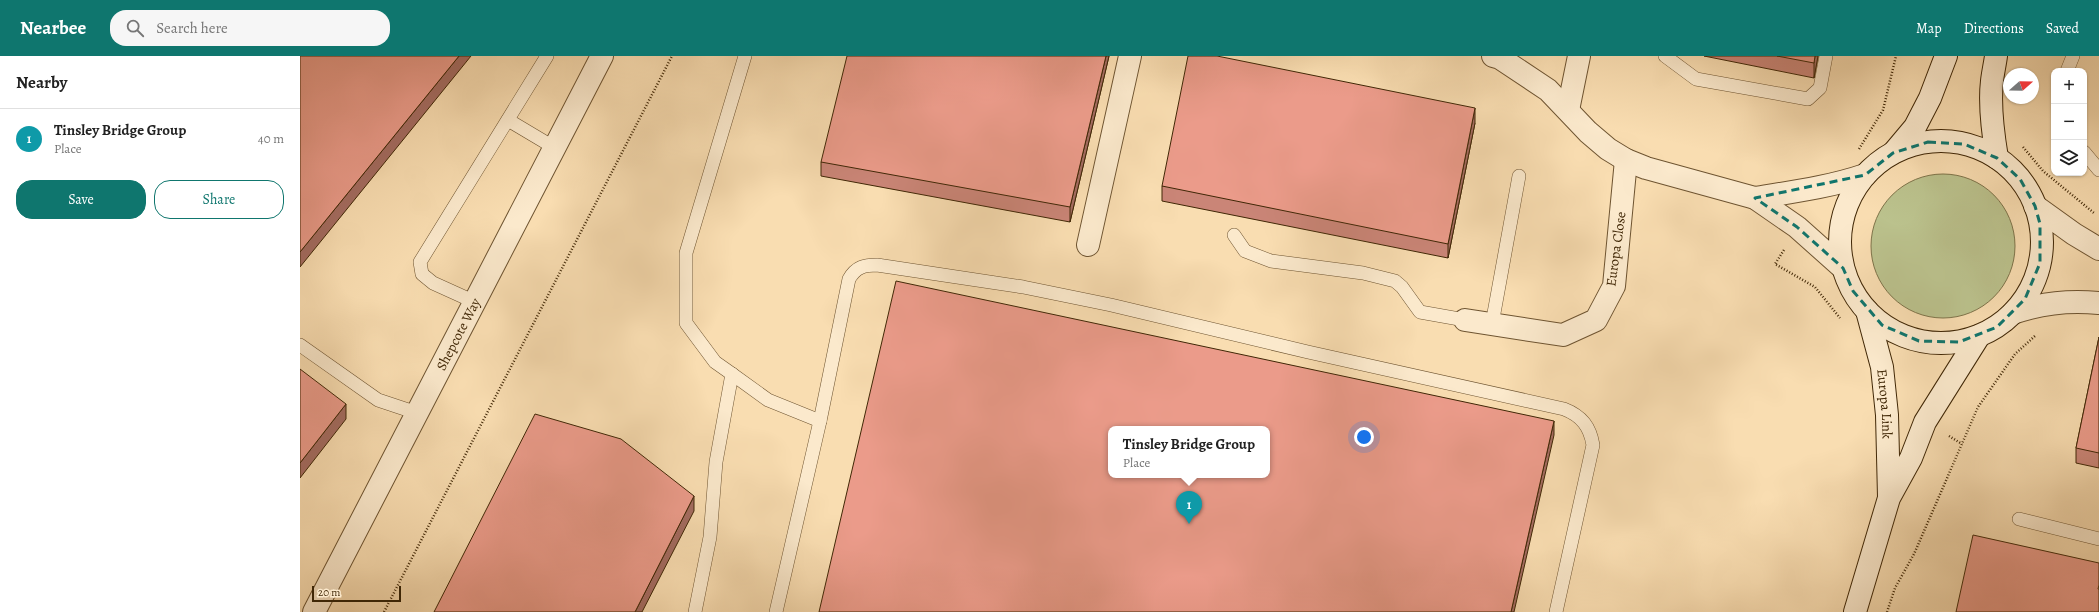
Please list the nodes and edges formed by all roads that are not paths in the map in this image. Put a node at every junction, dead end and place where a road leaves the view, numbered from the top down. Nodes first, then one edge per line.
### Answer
1 (547, 56) edge
2 (602, 56) edge
3 (745, 56) edge
4 (1130, 56) edge
5 (1492, 56) edge
6 (1579, 56) edge
7 (1665, 56) edge
8 (1826, 56) edge
9 (1946, 56) edge
10 (1996, 56) edge
11 (2073, 56) edge
12 (2068, 68) edge
13 (1568, 110) junction
14 (508, 120) junction
15 (555, 148) junction
16 (1894, 153) junction
17 (2087, 156) edge
18 (1997, 158) junction
19 (1626, 160) junction
20 (2099, 170) edge
21 (1865, 175) junction
22 (1519, 176) dead end
23 (1755, 198) junction
24 (2035, 206) junction
25 (1234, 235) dead end
26 (1088, 245) dead end
27 (2099, 248) edge
28 (1843, 268) junction
29 (475, 302) junction
30 (2099, 303) edge
31 (1867, 311) junction
32 (2013, 313) junction
33 (1465, 320) joint
34 (1492, 324) junction
35 (1979, 336) junction
36 (300, 344) edge
37 (732, 374) junction
38 (417, 414) junction
39 (820, 421) junction
40 (1890, 498) junction
41 (2019, 519) dead end
42 (2099, 539) edge
43 (314, 612) edge
44 (695, 612) edge
45 (776, 612) edge
46 (1556, 612) edge
47 (1855, 612) edge

1 - 14 lane
2 - 15 street, Shepcote Way
3 - 37 lane
4 - 26 street
5 - 13 street
6 - 13 street
7 - 8 lane
9 - 16 street
10 - 18 street
11 - 12 lane
13 - 19 street
14 - 15 lane
14 - 29 lane
15 - 29 street, Shepcote Way
16 - 18 street
16 - 21 street
17 - 20 lane
18 - 24 street
19 - 23 street
19 - 34 street, Europa Close
21 - 23 street
21 - 28 street
22 - 34 lane
23 - 28 street
24 - 27 street
24 - 32 street
25 - 33 lane
28 - 31 street
29 - 38 street, Shepcote Way
30 - 32 street
31 - 35 street
31 - 40 street, Europa Link
32 - 35 street
33 - 34 street, Europa Close
35 - 40 street, Europa Link
36 - 38 lane
37 - 39 lane
37 - 44 lane
38 - 43 street, Shepcote Way
39 - 45 lane
39 - 46 lane
40 - 47 street, Europa Link
41 - 42 lane

